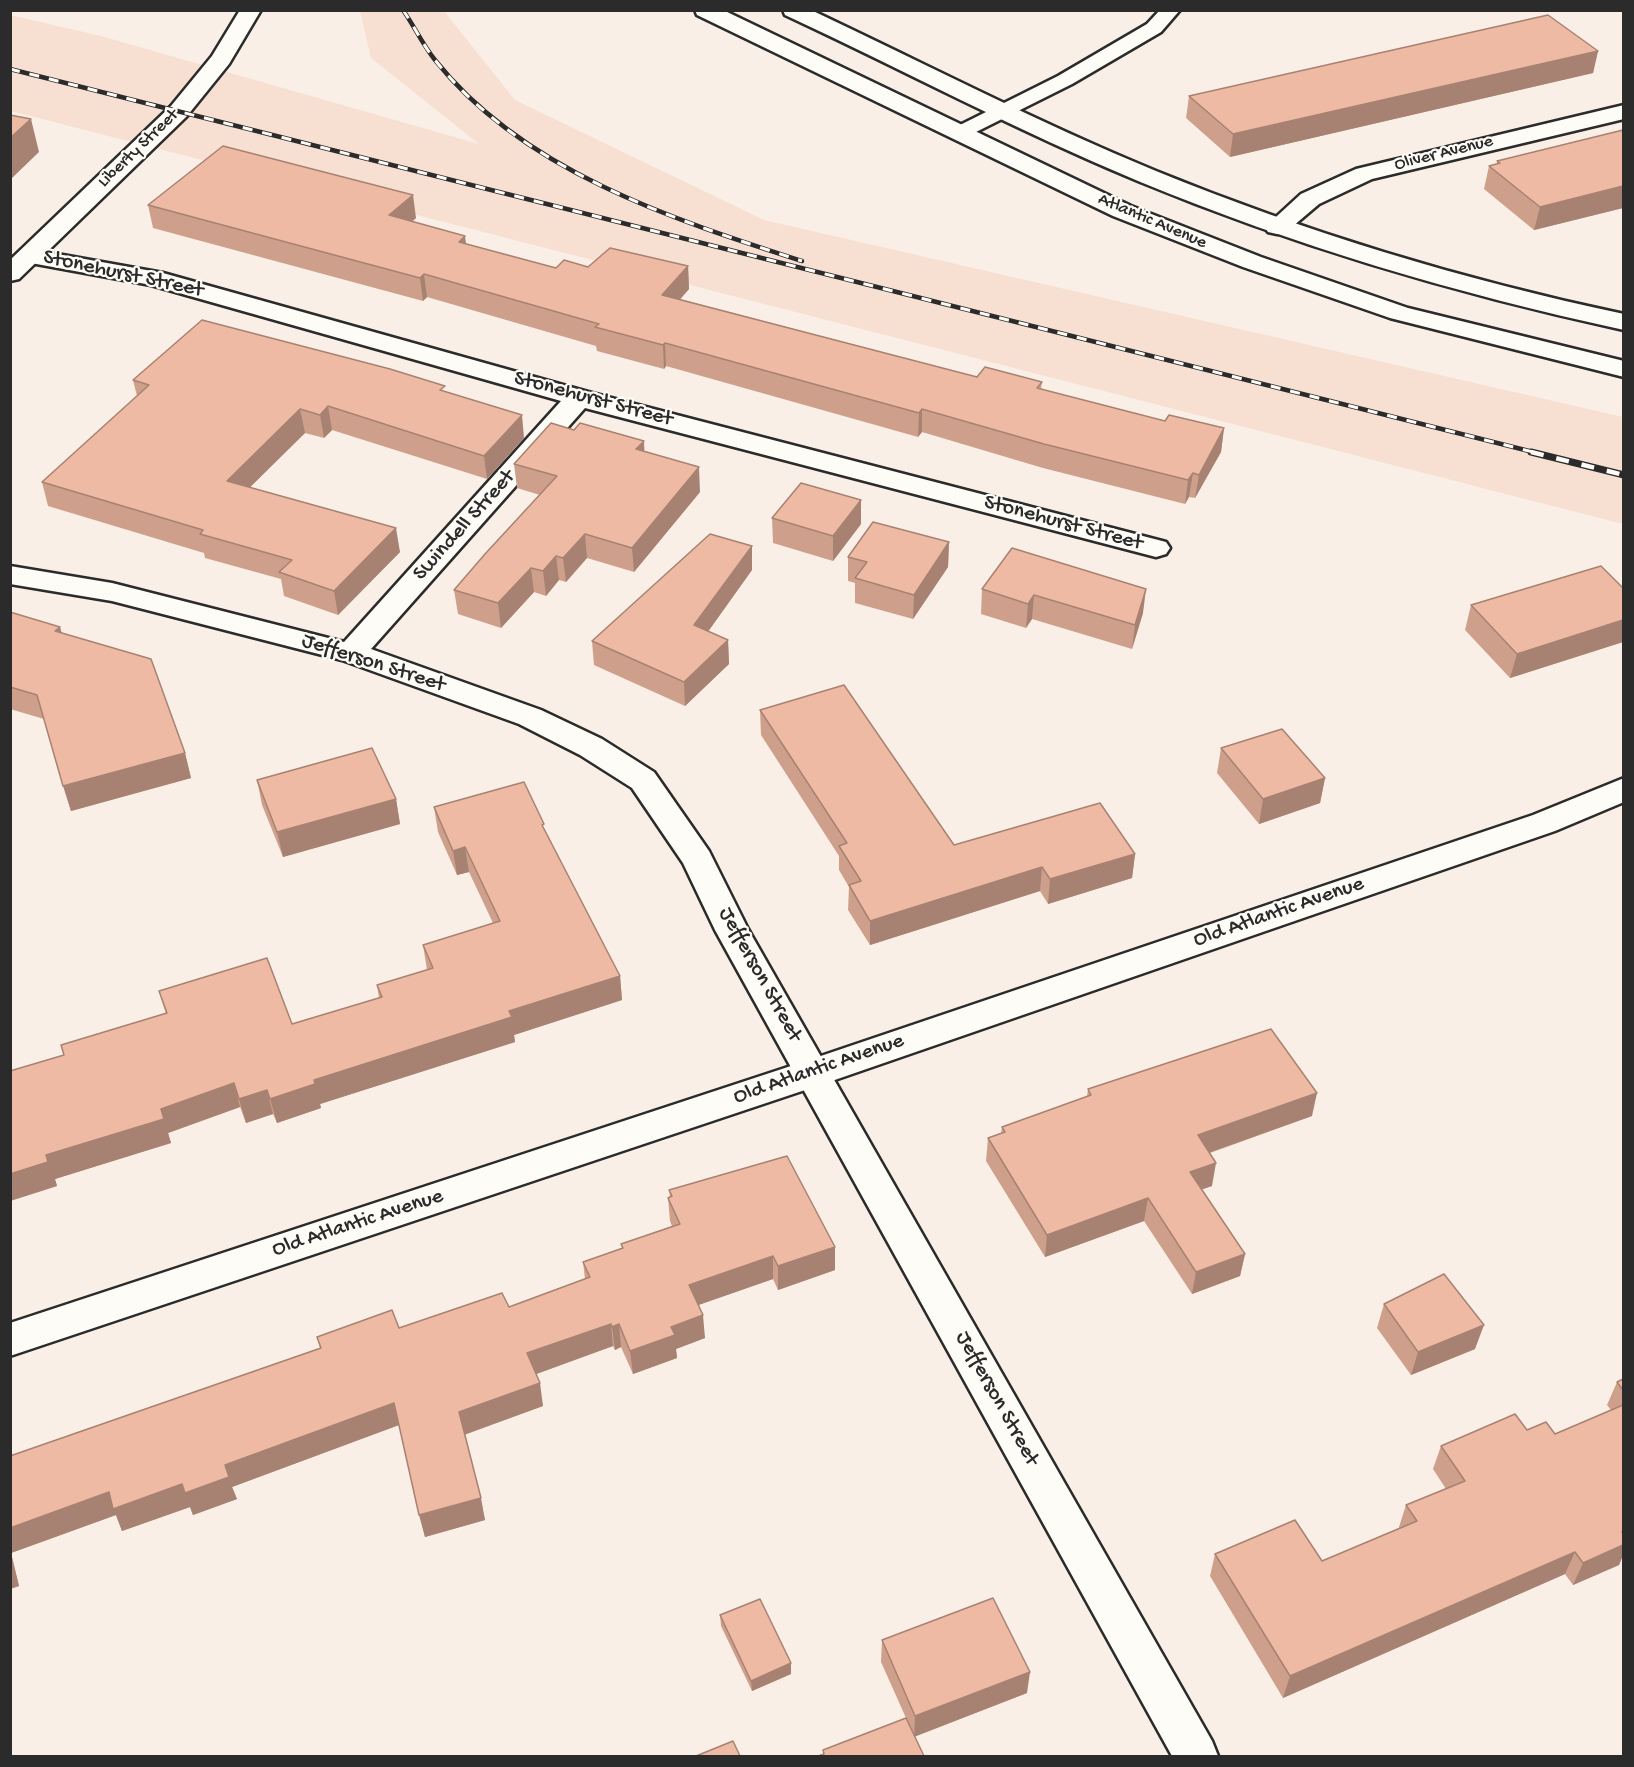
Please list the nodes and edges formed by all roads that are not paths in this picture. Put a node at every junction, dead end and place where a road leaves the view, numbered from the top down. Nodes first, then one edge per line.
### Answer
1 (251, 10) edge
2 (705, 10) edge
3 (793, 10) edge
4 (1171, 10) edge
5 (1005, 111) junction
6 (1623, 112) edge
7 (959, 133) junction
8 (1277, 227) junction
9 (20, 265) edge
10 (1623, 322) edge
11 (1623, 369) edge
12 (579, 398) junction
13 (1156, 548) dead end
14 (10, 575) edge
15 (351, 653) junction
16 (1623, 789) edge
17 (813, 1073) junction
18 (10, 1340) edge
19 (1196, 1756) edge

1 - 9 main road, Liberty Street
2 - 7 main road, Atlantic Avenue
3 - 5 main road, Atlantic Avenue
4 - 5 lane
5 - 7 lane
5 - 8 main road, Atlantic Avenue
6 - 8 main road, Oliver Avenue
7 - 11 main road, Atlantic Avenue
8 - 10 main road, Atlantic Avenue
9 - 12 main road, Stonehurst Street
12 - 13 main road, Stonehurst Street
12 - 15 main road, Swindell Street
14 - 15 main road, Jefferson Street
15 - 17 main road, Jefferson Street
16 - 17 main road, Old Atlantic Avenue
17 - 18 main road, Old Atlantic Avenue
17 - 19 main road, Jefferson Street

